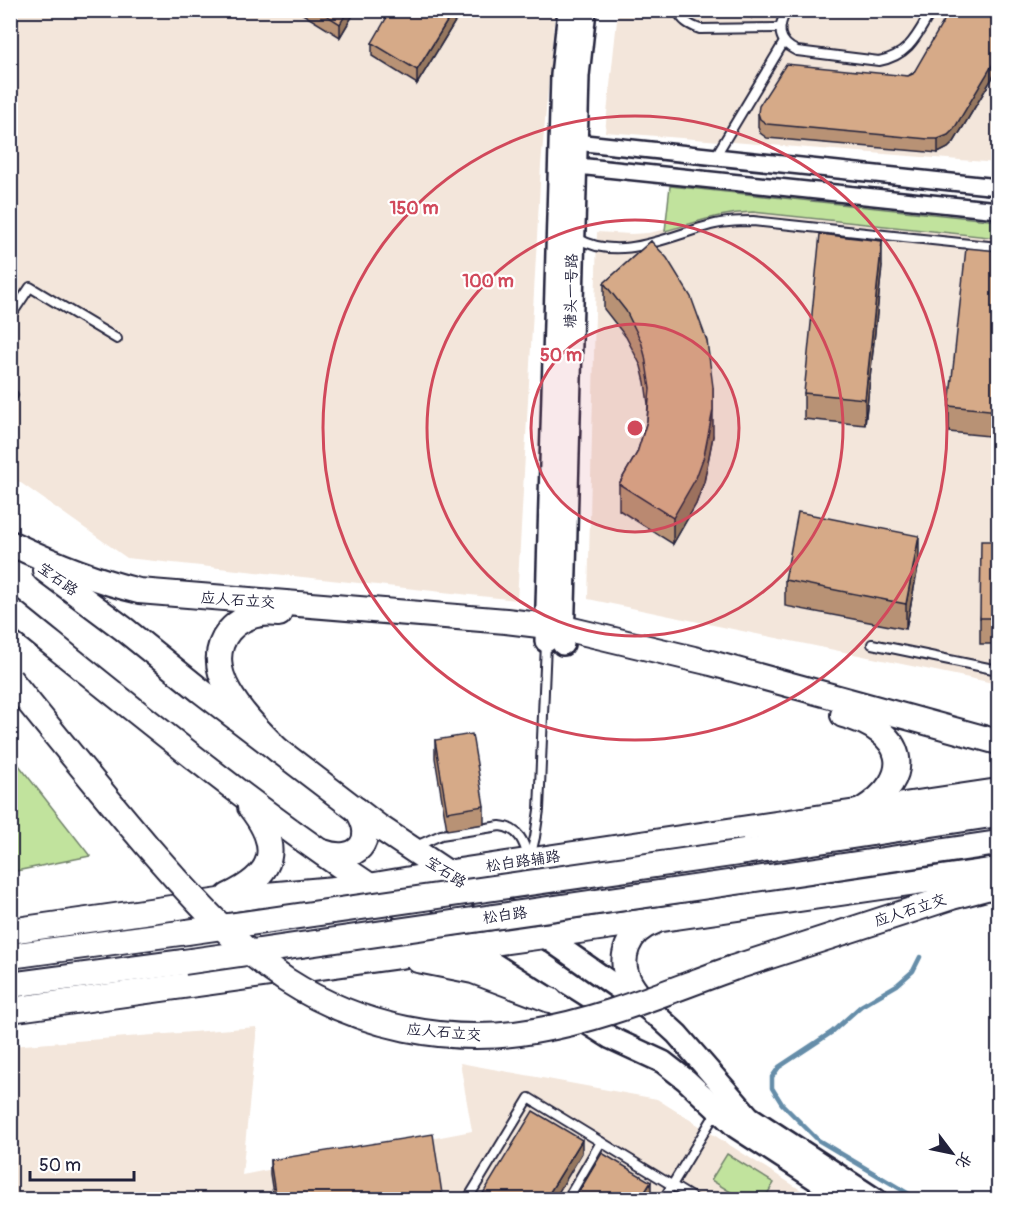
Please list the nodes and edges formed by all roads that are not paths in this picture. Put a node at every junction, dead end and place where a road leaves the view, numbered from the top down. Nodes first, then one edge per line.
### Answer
1 (568, 10) edge
2 (585, 10) edge
3 (677, 10) edge
4 (787, 10) edge
5 (932, 10) edge
6 (779, 28) junction
7 (784, 42) junction
8 (568, 142) junction
9 (715, 157) junction
10 (567, 164) junction
11 (999, 187) edge
12 (999, 210) edge
13 (573, 236) junction
14 (999, 247) edge
15 (10, 318) edge
16 (117, 339) dead end
17 (10, 394) edge
18 (10, 400) edge
19 (10, 544) edge
20 (10, 610) edge
21 (555, 634) junction
22 (873, 644) dead end
23 (999, 670) edge
24 (10, 679) edge
25 (999, 742) edge
26 (279, 751) junction
27 (999, 791) edge
28 (240, 793) junction
29 (357, 810) junction
30 (858, 812) junction
31 (999, 814) edge
32 (653, 842) junction
33 (999, 843) edge
34 (410, 849) junction
35 (322, 852) junction
36 (529, 860) junction
37 (999, 870) edge
38 (446, 873) junction
39 (999, 885) edge
40 (369, 886) junction
41 (217, 901) junction
42 (663, 919) junction
43 (10, 931) edge
44 (544, 936) junction
45 (465, 946) junction
46 (10, 956) edge
47 (395, 957) junction
48 (224, 981) junction
49 (10, 985) edge
50 (550, 1000) junction
51 (10, 1010) edge
52 (654, 1013) junction
53 (723, 1101) junction
54 (601, 1142) junction
55 (672, 1185) junction
56 (467, 1200) edge
57 (567, 1200) edge
58 (663, 1200) edge
59 (696, 1200) edge
60 (848, 1200) edge
61 (876, 1200) edge

1 - 8 street, 塘头一号路
2 - 8 street, 塘头一号路
3 - 6 lane
4 - 6 lane
5 - 7 lane
6 - 7 lane
7 - 9 lane
8 - 9 street
8 - 10 street, 塘头一号路
9 - 11 street
10 - 12 street
10 - 13 street, 塘头一号路
10 - 21 street, 塘头一号路
13 - 14 lane
13 - 21 street, 塘头一号路
15 - 16 lane
17 - 18 lane
19 - 21 main road, 应人石立交
19 - 26 main road, 宝石路
20 - 28 main road, 宝石路
21 - 25 main road, 应人石立交
21 - 26 main road
21 - 30 main road
21 - 36 lane
22 - 23 lane
24 - 39 main road, 应人石立交, bridge
26 - 29 main road, 宝石路
27 - 30 main road, 松白路辅路
28 - 35 main road, 宝石路
28 - 41 main road
29 - 34 main road, 宝石路
29 - 35 main road
30 - 32 main road, 松白路辅路
31 - 46 main road, 松白路, bridge
32 - 36 main road, 松白路辅路
32 - 42 main road
33 - 49 main road, 松白路, bridge
34 - 36 lane
34 - 38 main road, 宝石路
35 - 40 main road, 宝石路
36 - 38 main road, 松白路辅路
37 - 42 main road
38 - 40 main road, 松白路辅路
38 - 44 main road, 宝石路
40 - 41 main road, 松白路辅路
40 - 45 main road, 宝石路
41 - 43 main road, 松白路辅路
41 - 48 main road
42 - 44 main road
42 - 52 main road
44 - 45 main road
44 - 52 street, 宝石路
45 - 47 main road
45 - 50 street, 宝石路
47 - 48 main road
47 - 50 main road
48 - 51 main road
50 - 53 street, 宝石路
52 - 53 street, 宝石路
53 - 55 lane
53 - 60 street, 宝石路
53 - 61 street, 宝石路
54 - 55 lane
54 - 56 lane
54 - 57 lane
55 - 58 lane
55 - 59 lane

